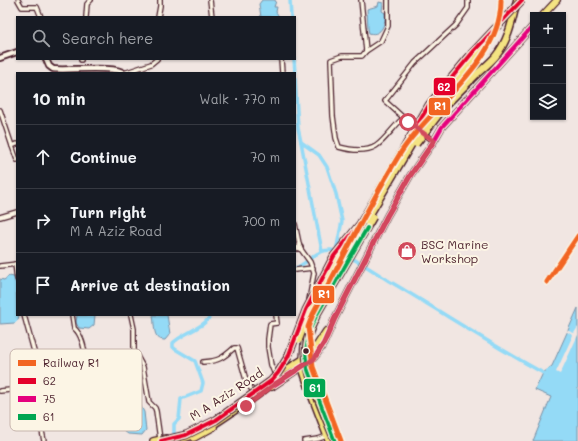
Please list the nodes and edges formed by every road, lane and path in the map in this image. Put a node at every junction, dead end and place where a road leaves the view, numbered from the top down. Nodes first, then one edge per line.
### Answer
1 (18, 0) edge
2 (91, 0) edge
3 (160, 0) edge
4 (210, 0) edge
5 (361, 0) edge
6 (388, 0) edge
7 (468, 0) edge
8 (517, 0) edge
9 (522, 0) edge
10 (527, 0) edge
11 (555, 2) edge
12 (546, 12) edge
13 (41, 16) edge
14 (86, 16) edge
15 (158, 16) edge
16 (212, 16) edge
17 (530, 29) edge
18 (366, 51) junction
19 (16, 52) edge
20 (0, 58) edge
21 (46, 60) edge
22 (156, 60) edge
23 (281, 60) edge
24 (123, 72) edge
25 (127, 72) edge
26 (282, 72) edge
27 (0, 110) edge
28 (408, 122) junction
29 (434, 141) junction
30 (16, 144) edge
31 (12, 146) junction
32 (16, 157) edge
33 (16, 212) edge
34 (0, 217) edge
35 (296, 236) edge
36 (297, 248) edge
37 (16, 264) edge
38 (0, 266) edge
39 (313, 268) junction
40 (296, 270) edge
41 (24, 316) edge
42 (72, 316) edge
43 (131, 316) edge
44 (276, 316) edge
45 (335, 318) junction
46 (33, 349) edge
47 (84, 349) edge
48 (135, 349) edge
49 (302, 360) junction
50 (203, 362) dead end
51 (142, 365) edge
52 (294, 365) junction
53 (302, 368) junction
54 (278, 375) junction
55 (10, 390) edge
56 (0, 391) edge
57 (252, 392) junction
58 (42, 431) edge
59 (328, 439) edge
60 (161, 440) edge
61 (44, 441) edge
62 (153, 441) edge
63 (176, 441) edge
64 (184, 441) edge
65 (304, 441) edge
66 (335, 441) edge

1 - 13 street
2 - 14 street
3 - 15 street
4 - 16 street
5 - 18 street
6 - 18 street
7 - 28 street
8 - 66 highway, bridge
9 - 60 highway, bridge
10 - 54 highway, bridge
11 - 12 main road
17 - 29 main road, M A Aziz Road
18 - 28 street
19 - 20 street
21 - 24 street
22 - 25 street
23 - 26 street
27 - 31 street
28 - 29 street
29 - 45 main road, M A Aziz Road
30 - 31 street
31 - 32 street
33 - 34 street
35 - 36 street
36 - 39 street
37 - 38 street
39 - 40 street
39 - 49 street
41 - 46 street
42 - 47 street
43 - 48 street
44 - 54 street
45 - 49 main road, M A Aziz Road
45 - 53 main road, M A Aziz Road
49 - 52 main road, M A Aziz Road
50 - 57 street
51 - 60 street
52 - 53 highway
52 - 54 main road, M A Aziz Road
53 - 59 highway
53 - 64 main road, M A Aziz Road
54 - 57 main road, M A Aziz Road
54 - 63 highway
55 - 56 street
57 - 60 main road, M A Aziz Road
58 - 61 street
59 - 65 street
60 - 62 main road, M A Aziz Road

